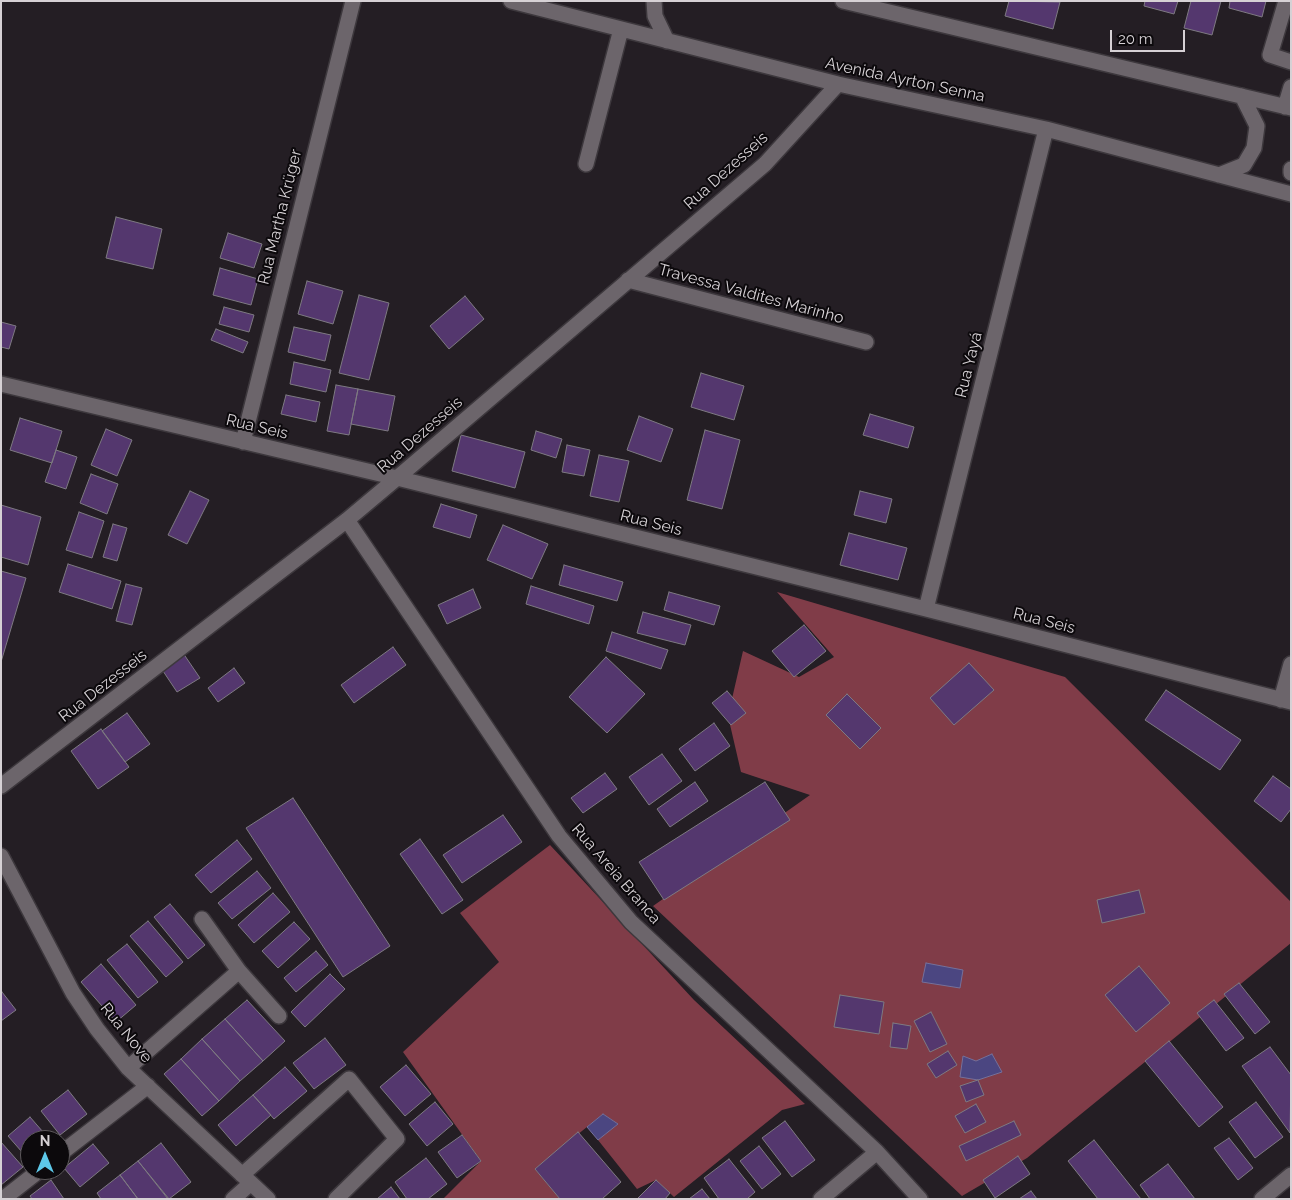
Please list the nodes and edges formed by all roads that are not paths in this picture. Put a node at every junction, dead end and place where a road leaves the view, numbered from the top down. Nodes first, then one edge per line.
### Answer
1 (353, 1) edge
2 (511, 1) edge
3 (654, 1) edge
4 (1286, 1) edge
5 (848, 2) edge
6 (622, 29) junction
7 (667, 41) junction
8 (1291, 62) edge
9 (838, 84) junction
10 (1291, 87) edge
11 (1242, 96) junction
12 (1288, 108) edge
13 (1046, 129) junction
14 (586, 164) dead end
15 (1219, 175) junction
16 (1291, 194) edge
17 (628, 280) junction
18 (866, 342) dead end
19 (1, 384) edge
20 (243, 442) junction
21 (396, 478) junction
22 (346, 520) junction
23 (926, 609) junction
24 (1291, 664) edge
25 (1286, 701) edge
26 (1, 786) edge
27 (1, 856) edge
28 (202, 919) dead end
29 (239, 970) junction
30 (279, 1016) dead end
31 (128, 1068) junction
32 (148, 1086) junction
33 (70, 1146) edge
34 (877, 1152) junction
35 (247, 1179) junction
36 (1289, 1179) edge
37 (27, 1180) edge
38 (3, 1199) edge
39 (233, 1199) edge
40 (268, 1199) edge
41 (336, 1199) edge
42 (821, 1199) edge
43 (920, 1199) edge
44 (1262, 1199) edge

1 - 20 street, Rua Martha Krüger
2 - 6 street, Avenida Ayrton Senna
3 - 7 street
4 - 8 street
5 - 11 street
6 - 7 street, Avenida Ayrton Senna
6 - 14 street
7 - 9 street, Avenida Ayrton Senna
9 - 13 street, Avenida Ayrton Senna
9 - 17 street, Rua Dezesseis
10 - 12 street
11 - 12 street
11 - 15 street
13 - 15 street, Avenida Ayrton Senna
13 - 23 street, Rua Yayá
15 - 16 street, Avenida Ayrton Senna
17 - 18 street, Travessa Valdites Marinho
17 - 21 street, Rua Dezesseis
19 - 20 street, Rua Seis
20 - 21 street, Rua Seis
21 - 22 street, Rua Dezesseis
21 - 23 street, Rua Seis
22 - 26 street, Rua Dezesseis
22 - 34 street, Rua Areia Branca
23 - 25 street, Rua Seis
24 - 25 street
27 - 31 street, Rua Nove
28 - 29 street
29 - 30 street
29 - 31 street
31 - 32 street, Rua Nove
32 - 33 street
32 - 35 street, Rua Nove
34 - 42 street
34 - 43 street, Rua Areia Branca
35 - 39 street
35 - 40 street, Rua Nove
35 - 41 street
36 - 44 street
37 - 38 street

